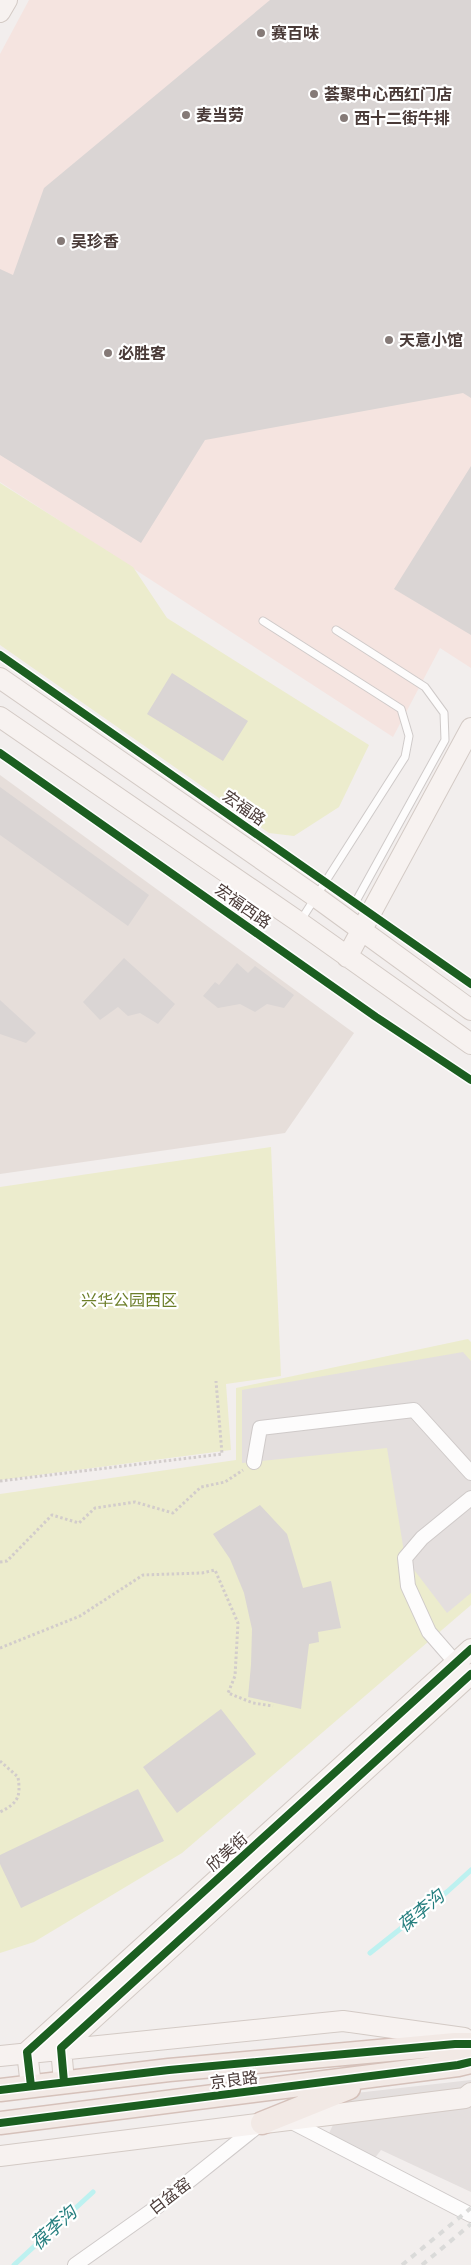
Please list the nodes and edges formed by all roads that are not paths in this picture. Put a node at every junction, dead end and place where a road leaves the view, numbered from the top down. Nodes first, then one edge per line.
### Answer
1 (6, 0) edge
2 (0, 12) edge
3 (262, 621) dead end
4 (336, 630) dead end
5 (0, 678) edge
6 (0, 718) edge
7 (471, 728) edge
8 (316, 897) junction
9 (355, 903) dead end
10 (299, 922) junction
11 (362, 931) junction
12 (347, 957) junction
13 (471, 1010) edge
14 (471, 1044) edge
15 (254, 1462) road end
16 (471, 1473) edge
17 (471, 1498) edge
18 (471, 1649) edge
19 (463, 1669) edge
20 (471, 2039) edge
21 (471, 2044) edge
22 (61, 2048) junction
23 (28, 2052) junction
24 (0, 2056) edge
25 (471, 2062) edge
26 (379, 2075) junction
27 (64, 2082) junction
28 (31, 2086) junction
29 (0, 2090) edge
30 (471, 2093) edge
31 (288, 2120) junction
32 (262, 2123) junction
33 (0, 2124) edge
34 (0, 2156) edge
35 (471, 2216) edge
36 (75, 2265) edge

1 - 2 street
3 - 8 lane
4 - 9 lane
5 - 8 street
6 - 10 street, 宏福西路
7 - 11 street
8 - 10 lane
8 - 11 street
10 - 12 street, 宏福西路
11 - 12 street
11 - 13 street
12 - 14 street, 宏福西路
15 - 16 street
17 - 19 street
18 - 19 street, 欣美街
19 - 22 street, 欣美街
19 - 23 street, 欣美街
20 - 22 street
21 - 27 main road, 京良路
22 - 23 street
22 - 27 street
23 - 24 street
23 - 28 street
25 - 26 main road, 京良路
26 - 32 main road
26 - 33 main road, 京良路
27 - 28 main road, 京良路
28 - 29 main road, 京良路
30 - 31 street
31 - 32 street
31 - 35 street
32 - 34 street
32 - 36 street, 白盆窑

